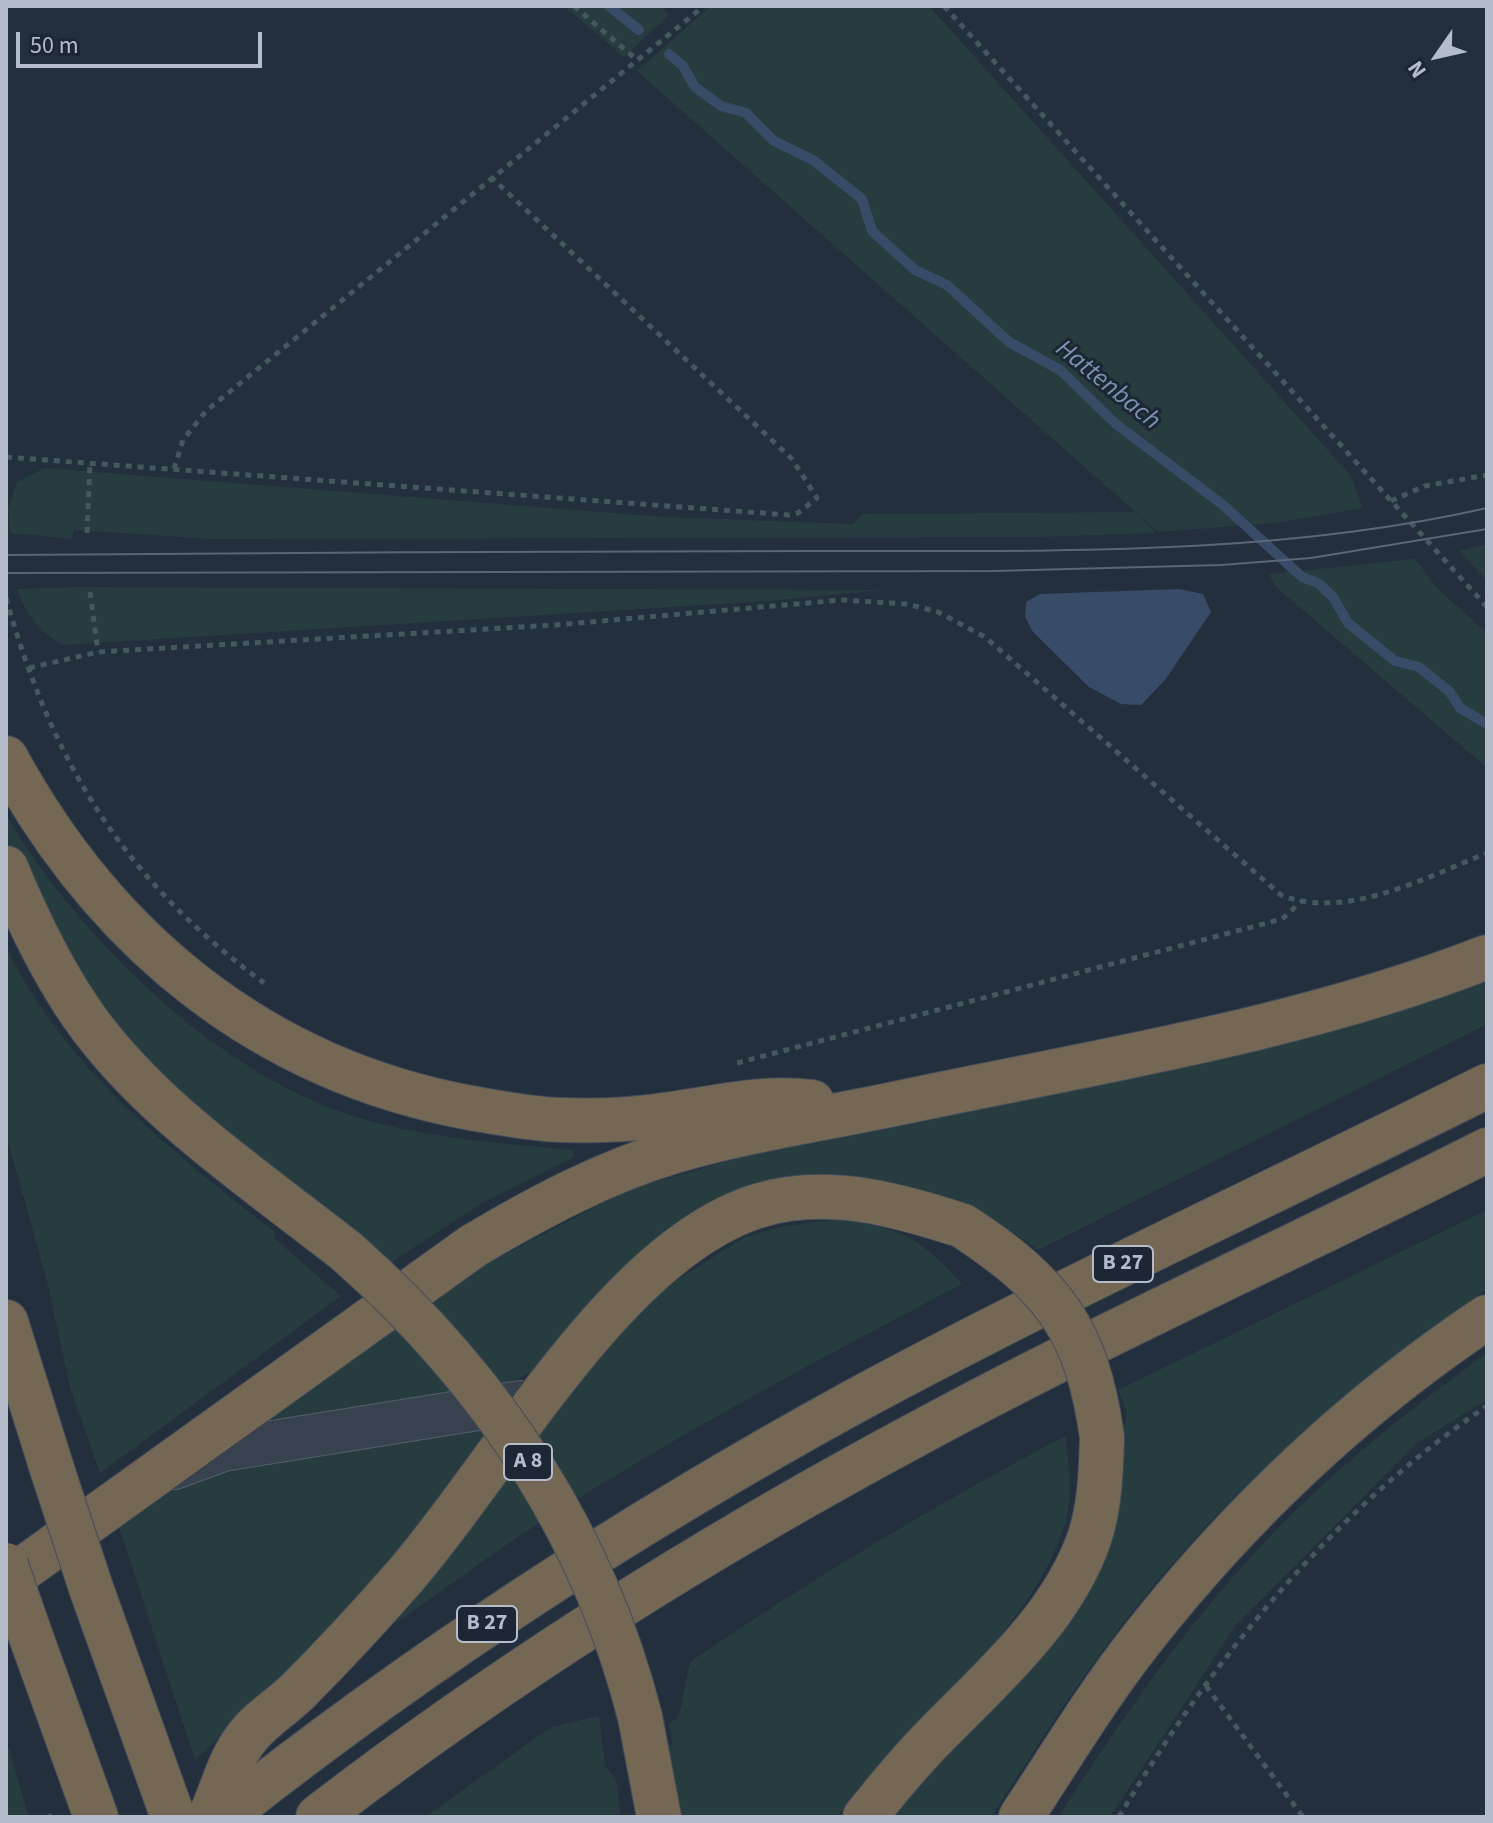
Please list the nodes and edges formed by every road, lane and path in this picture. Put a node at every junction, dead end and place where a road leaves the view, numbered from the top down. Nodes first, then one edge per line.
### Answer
1 (574, 6) edge
2 (704, 6) edge
3 (944, 6) edge
4 (637, 60) junction
5 (491, 177) junction
6 (6, 457) edge
7 (90, 462) junction
8 (174, 469) junction
9 (1487, 475) edge
10 (1391, 501) junction
11 (87, 533) dead end
12 (90, 592) dead end
13 (6, 598) edge
14 (1487, 607) edge
15 (98, 652) junction
16 (29, 668) junction
17 (6, 758) edge
18 (1487, 853) edge
19 (6, 868) edge
20 (1302, 901) junction
21 (1487, 957) edge
22 (273, 989) dead end
23 (723, 1066) dead end
24 (1487, 1086) edge
25 (870, 1109) junction
26 (1487, 1150) edge
27 (1487, 1317) edge
28 (6, 1322) edge
29 (547, 1389) junction
30 (1487, 1406) edge
31 (158, 1474) junction
32 (6, 1565) edge
33 (6, 1581) edge
34 (1206, 1686) junction
35 (640, 1717) junction
36 (96, 1817) edge
37 (173, 1817) edge
38 (210, 1817) edge
39 (223, 1817) edge
40 (318, 1817) edge
41 (637, 1817) edge
42 (659, 1817) edge
43 (865, 1817) edge
44 (1021, 1817) edge
45 (1119, 1817) edge
46 (1303, 1817) edge

1 - 4 path
2 - 4 path
3 - 10 path
4 - 5 path
5 - 8 path
5 - 8 path
6 - 7 path
7 - 8 path
7 - 11 path
9 - 10 path
10 - 14 path
12 - 15 path
13 - 16 path
15 - 16 path
15 - 20 path
16 - 22 path
17 - 25 highway
18 - 20 path
19 - 35 highway, A 8, bridge
20 - 23 path
21 - 25 highway
24 - 39 highway, B 27
25 - 31 highway
26 - 40 highway, B 27
27 - 44 highway
28 - 37 highway, bridge
29 - 31 lane
29 - 38 highway
29 - 43 highway, bridge
30 - 34 path
31 - 33 highway
32 - 36 highway, bridge
34 - 45 path
34 - 46 path
35 - 41 highway
35 - 42 highway, A 8

